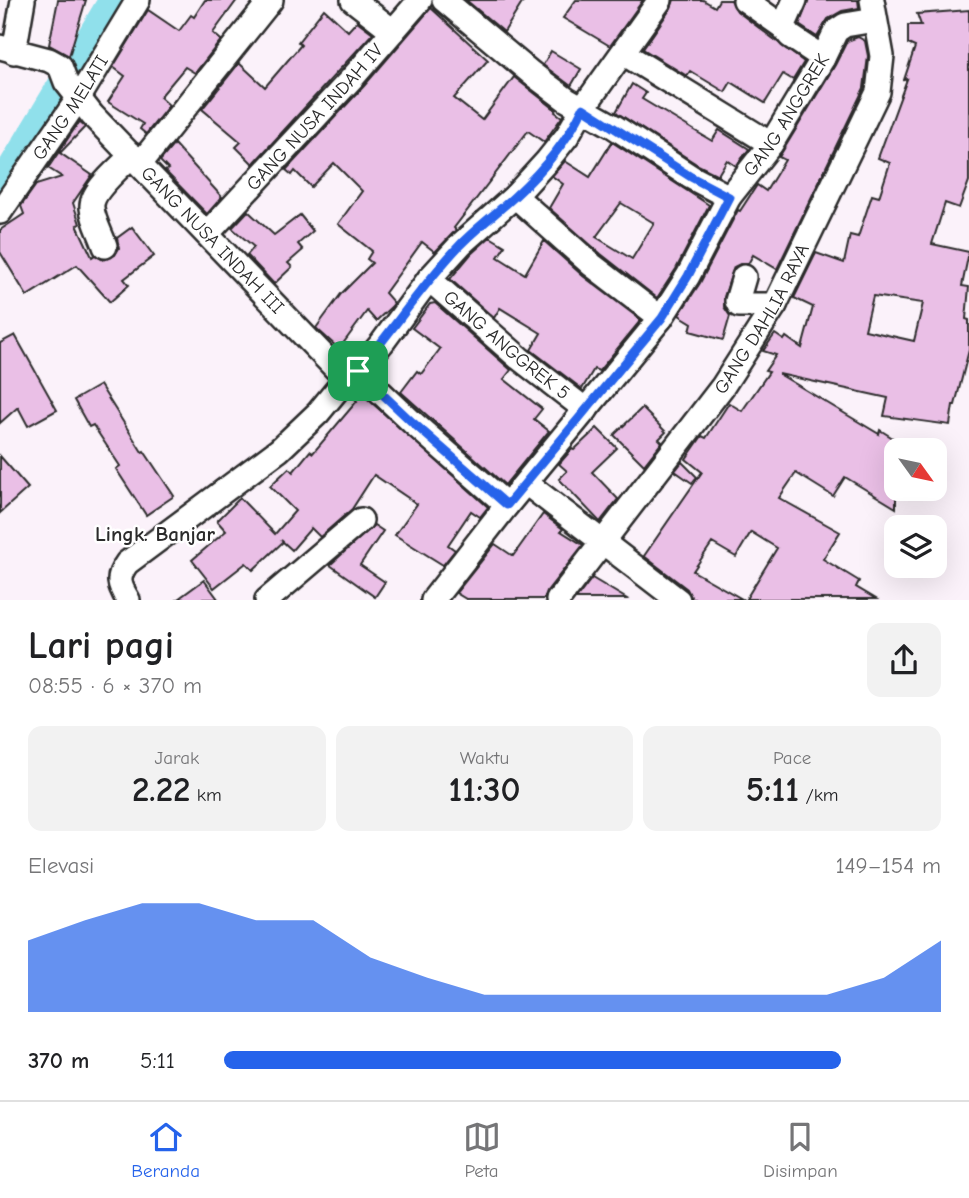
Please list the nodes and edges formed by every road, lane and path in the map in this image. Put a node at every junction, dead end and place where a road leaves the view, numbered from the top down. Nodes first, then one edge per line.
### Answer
1 (23, 0) edge
2 (138, 0) edge
3 (271, 0) edge
4 (353, 0) edge
5 (420, 0) edge
6 (444, 0) edge
7 (660, 0) edge
8 (745, 0) edge
9 (795, 0) edge
10 (874, 10) edge
11 (783, 27) junction
12 (393, 31) junction
13 (7, 50) edge
14 (623, 53) junction
15 (823, 58) junction
16 (73, 91) junction
17 (583, 108) junction
18 (771, 144) junction
19 (136, 160) junction
20 (515, 196) junction
21 (729, 197) junction
22 (0, 212) edge
23 (207, 234) junction
24 (105, 246) dead end
25 (744, 277) dead end
26 (429, 279) junction
27 (775, 305) junction
28 (662, 318) junction
29 (352, 375) junction
30 (586, 410) junction
31 (526, 483) junction
32 (507, 505) junction
33 (361, 520) dead end
34 (602, 542) junction
35 (128, 600) edge
36 (267, 600) edge
37 (433, 600) edge
38 (558, 600) edge
39 (678, 600) edge

1 - 13 street
2 - 16 street, GANG MELATI
3 - 19 street
4 - 12 street
5 - 12 street, GANG NUSA INDAH IV
6 - 17 street
7 - 14 street
8 - 11 street
9 - 11 street
10 - 15 street, GANG ANGGREK
10 - 27 street, GANG DAHLIA RAYA
11 - 15 street
12 - 23 street, GANG NUSA INDAH IV
13 - 16 street, GANG NUSA INDAH III
14 - 17 street
14 - 18 street
15 - 18 street, GANG ANGGREK
16 - 19 street, GANG NUSA INDAH III
16 - 22 street, GANG MELATI
17 - 20 street
17 - 21 street
18 - 21 street, GANG ANGGREK
19 - 23 street, GANG NUSA INDAH III
19 - 24 street
20 - 26 street
20 - 28 street
21 - 28 street, GANG ANGGREK
23 - 29 street, GANG NUSA INDAH III
25 - 27 street
26 - 29 street
26 - 30 street, GANG ANGGREK 5
27 - 34 street, GANG DAHLIA RAYA
28 - 30 street, GANG ANGGREK
29 - 32 street, GANG NUSA INDAH III
29 - 35 street
30 - 31 street, GANG ANGGREK
31 - 32 street, GANG ANGGREK
31 - 34 street
32 - 37 street, GANG ANGGREK
33 - 36 street
34 - 38 street, GANG DAHLIA RAYA
34 - 39 street

